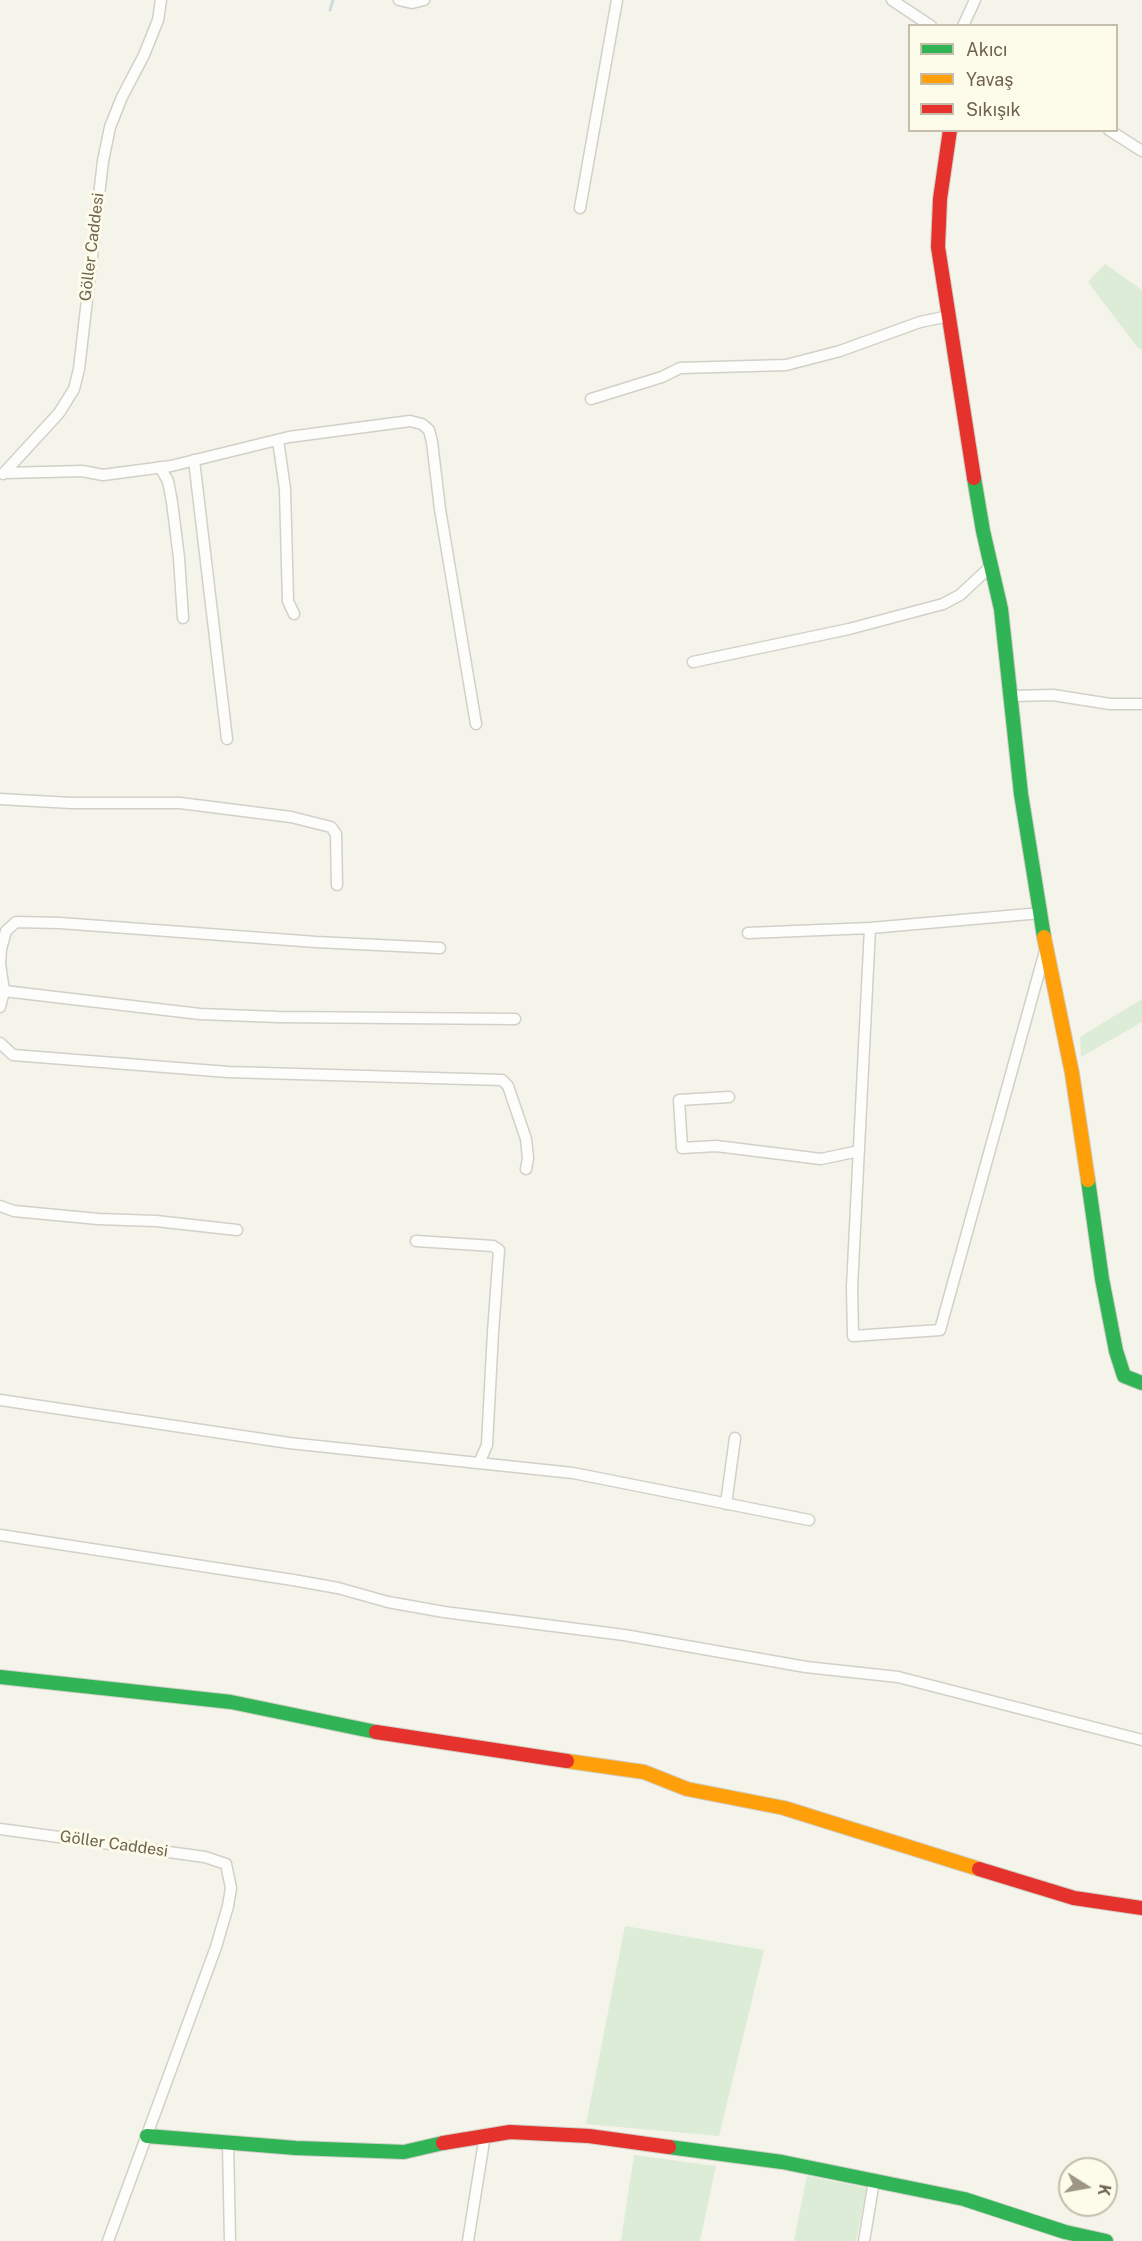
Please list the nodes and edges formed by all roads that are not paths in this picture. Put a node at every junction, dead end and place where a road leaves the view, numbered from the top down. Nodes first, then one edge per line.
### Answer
1 (161, 0) edge
2 (399, 0) edge
3 (424, 0) edge
4 (617, 0) edge
5 (892, 0) edge
6 (975, 0) edge
7 (928, 24) edge
8 (964, 24) edge
9 (950, 132) edge
10 (1112, 132) edge
11 (1142, 151) edge
12 (579, 208) dead end
13 (949, 316) junction
14 (591, 399) dead end
15 (278, 440) junction
16 (194, 460) junction
17 (160, 467) junction
18 (3, 474) edge
19 (991, 566) junction
20 (294, 614) dead end
21 (183, 618) dead end
22 (693, 662) dead end
23 (1012, 696) junction
24 (1142, 704) edge
25 (476, 724) dead end
26 (227, 739) dead end
27 (0, 799) edge
28 (338, 885) dead end
29 (1041, 913) junction
30 (870, 928) junction
31 (748, 933) dead end
32 (1046, 947) junction
33 (440, 948) dead end
34 (4, 991) junction
35 (0, 1007) edge
36 (514, 1019) dead end
37 (0, 1043) edge
38 (729, 1097) dead end
39 (860, 1151) junction
40 (525, 1169) dead end
41 (0, 1206) edge
42 (237, 1230) dead end
43 (416, 1242) dead end
44 (1142, 1383) edge
45 (0, 1400) edge
46 (735, 1438) dead end
47 (479, 1463) junction
48 (726, 1504) junction
49 (808, 1520) dead end
50 (0, 1535) edge
51 (0, 1677) edge
52 (1142, 1740) edge
53 (0, 1829) edge
54 (1142, 1908) edge
55 (485, 2135) junction
56 (147, 2136) junction
57 (228, 2143) junction
58 (874, 2181) junction
59 (108, 2241) edge
60 (230, 2241) edge
61 (468, 2241) edge
62 (864, 2241) edge
63 (1106, 2241) edge

1 - 18 street, Göller Caddesi
2 - 3 street
4 - 12 street
5 - 7 street
6 - 8 street
9 - 13 street
10 - 11 street
13 - 14 street
13 - 19 street
15 - 16 street
15 - 20 street
15 - 25 street
16 - 17 street
16 - 26 street
17 - 18 street
17 - 21 street
19 - 22 street
19 - 23 street
23 - 24 street
23 - 29 street
27 - 28 street
29 - 30 street
29 - 32 street
30 - 31 street
30 - 39 street
32 - 39 street
32 - 44 street
33 - 34 street
34 - 35 street
34 - 36 street
37 - 40 street
38 - 39 street
41 - 42 street
43 - 47 street
45 - 47 street
46 - 48 street
47 - 48 street
48 - 49 street
50 - 52 street
51 - 54 street
53 - 56 street, Göller Caddesi
55 - 57 street
55 - 58 street
55 - 61 street
56 - 57 street
56 - 59 street
57 - 60 street
58 - 62 street
58 - 63 street

